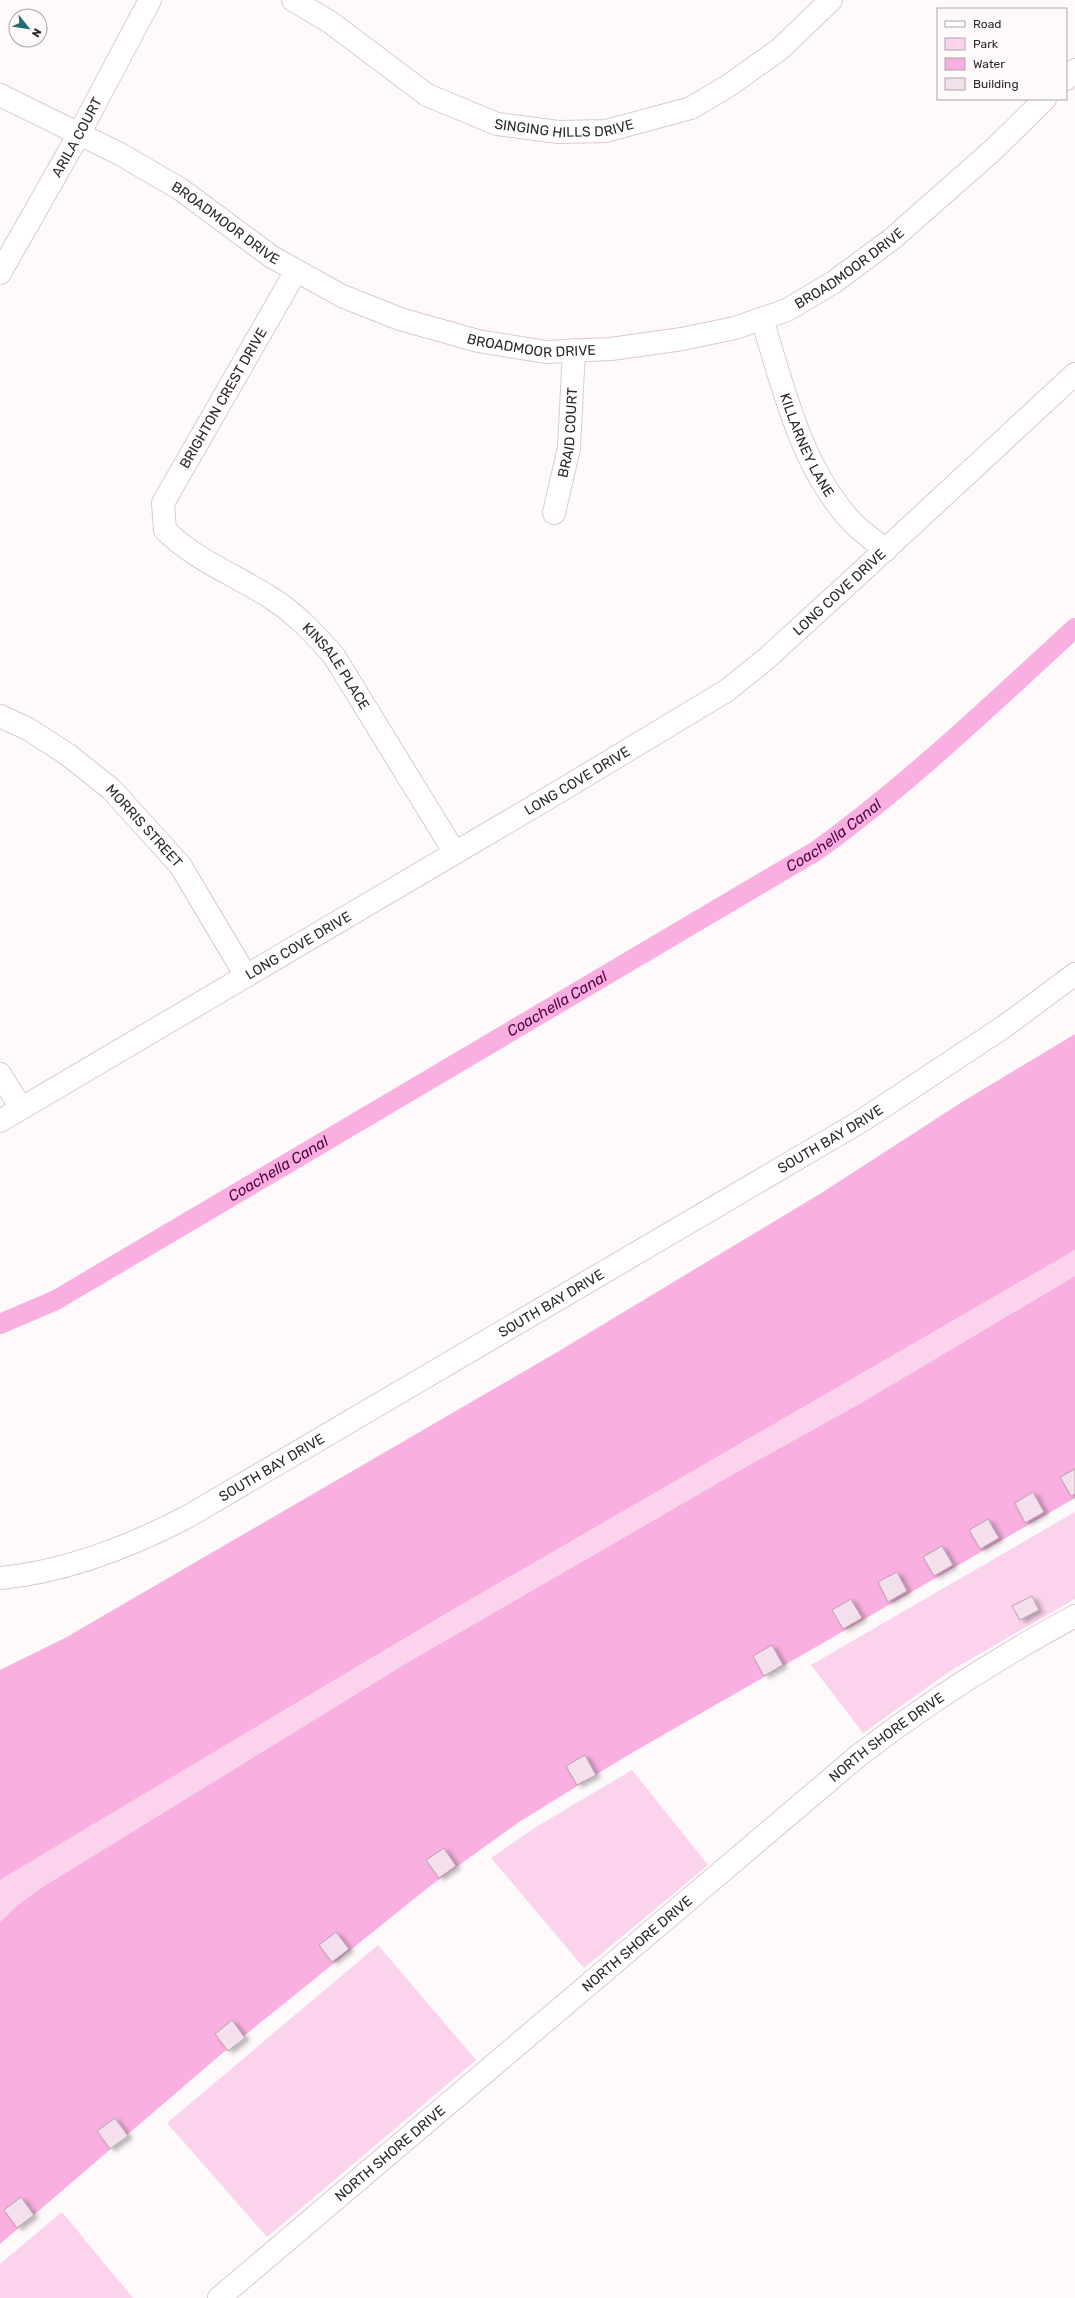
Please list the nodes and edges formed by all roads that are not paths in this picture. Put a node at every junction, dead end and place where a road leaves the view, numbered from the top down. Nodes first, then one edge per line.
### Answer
1 (150, 0) edge
2 (294, 0) edge
3 (831, 0) edge
4 (1075, 70) edge
5 (1067, 78) edge
6 (0, 95) edge
7 (1045, 100) edge
8 (79, 134) junction
9 (296, 270) junction
10 (0, 273) edge
11 (762, 319) junction
12 (574, 350) junction
13 (1075, 374) edge
14 (554, 513) dead end
15 (165, 530) joint
16 (886, 550) junction
17 (0, 716) edge
18 (454, 853) junction
19 (1075, 974) edge
20 (246, 976) junction
21 (0, 1074) edge
22 (21, 1108) junction
23 (0, 1121) edge
24 (0, 1578) edge
25 (1075, 1616) edge
26 (219, 2298) edge

1 - 8 street, ARILA COURT
2 - 3 street, SINGING HILLS DRIVE
4 - 5 street
6 - 8 street, BROADMOOR DRIVE
7 - 11 street, BROADMOOR DRIVE
8 - 9 street, BROADMOOR DRIVE
8 - 10 street, ARILA COURT
9 - 12 street, BROADMOOR DRIVE
9 - 15 street, BRIGHTON CREST DRIVE
11 - 12 street, BROADMOOR DRIVE
11 - 16 street, KILLARNEY LANE
12 - 14 street, BRAID COURT
13 - 16 street, LONG COVE DRIVE
15 - 18 street, KINSALE PLACE
16 - 18 street, LONG COVE DRIVE
17 - 20 street, MORRIS STREET
18 - 20 street, LONG COVE DRIVE
19 - 24 street, SOUTH BAY DRIVE
20 - 22 street, LONG COVE DRIVE
21 - 22 street
22 - 23 street, LONG COVE DRIVE
25 - 26 street, NORTH SHORE DRIVE

